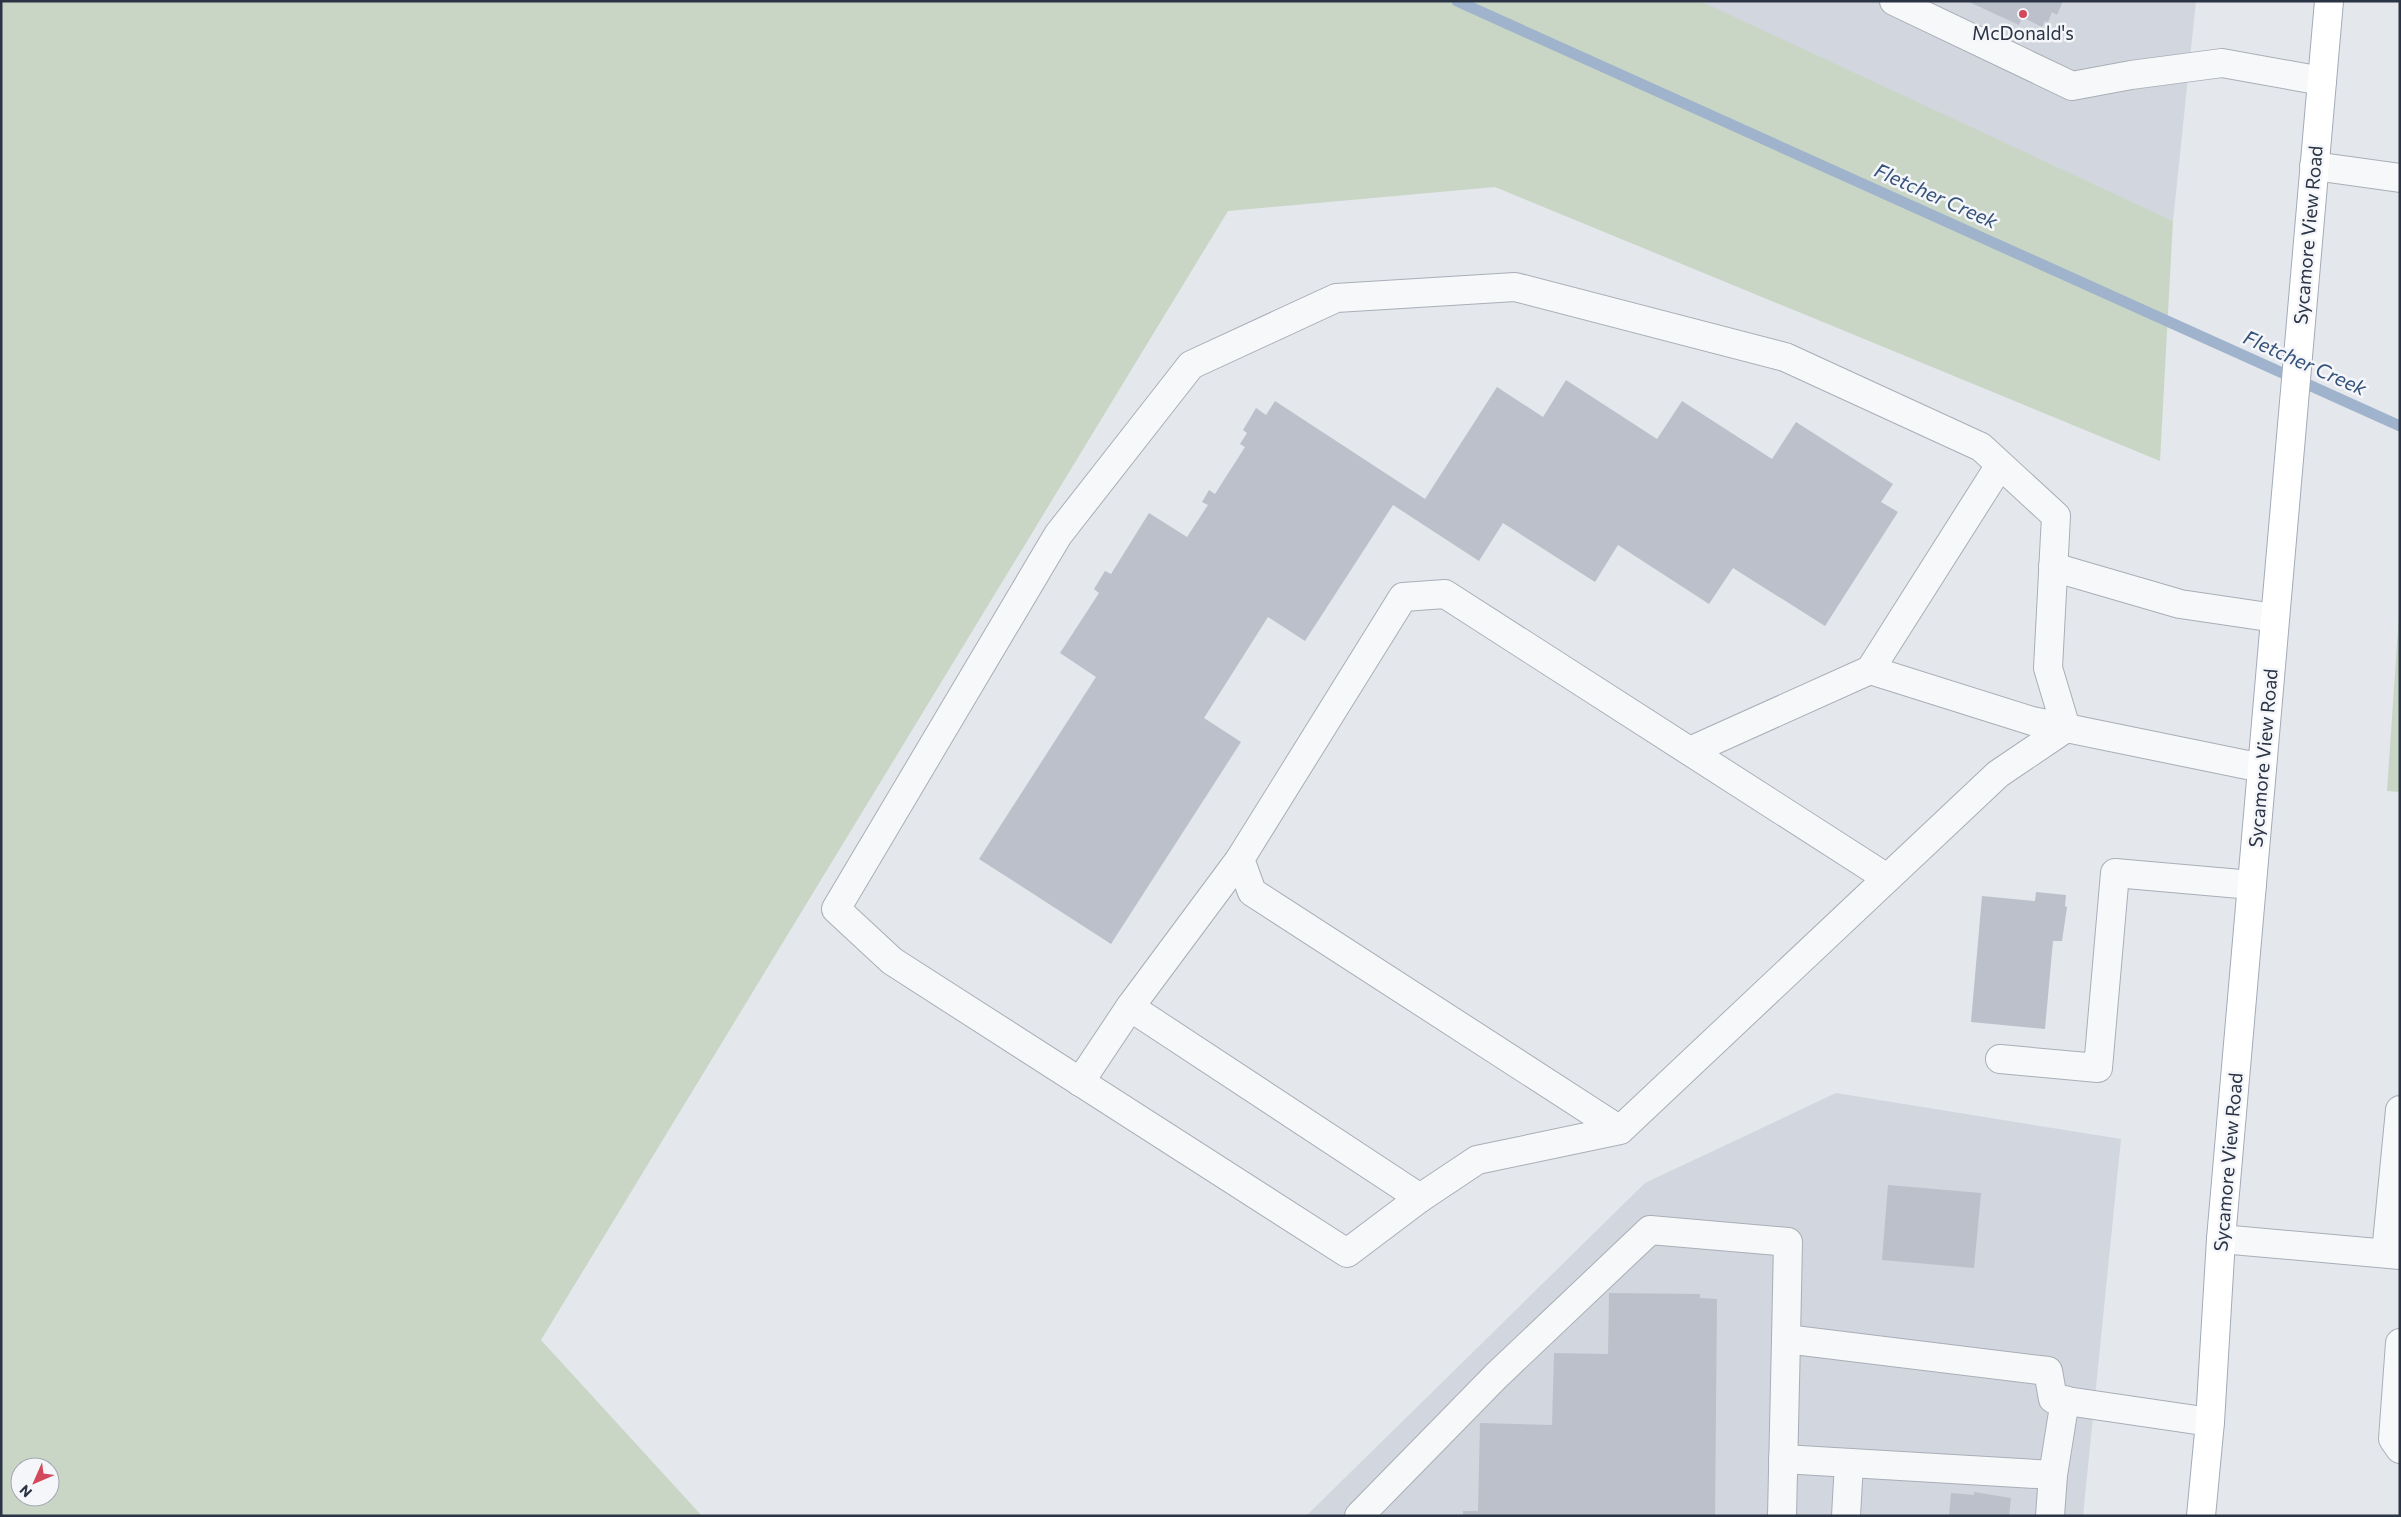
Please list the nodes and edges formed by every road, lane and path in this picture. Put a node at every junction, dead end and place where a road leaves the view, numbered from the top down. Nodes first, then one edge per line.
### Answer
1 (1894, 1) edge
2 (2329, 1) edge
3 (2322, 80) junction
4 (2314, 166) junction
5 (2400, 178) edge
6 (2000, 465) junction
7 (2053, 567) junction
8 (2275, 618) junction
9 (1870, 670) junction
10 (2066, 728) junction
11 (1690, 751) junction
12 (2262, 768) junction
13 (1240, 859) junction
14 (1887, 878) junction
15 (2252, 885) junction
16 (1130, 1008) junction
17 (2000, 1058) dead end
18 (1080, 1082) junction
19 (2400, 1110) edge
20 (1620, 1130) junction
21 (2398, 1155) edge
22 (1420, 1198) junction
23 (2221, 1239) junction
24 (2393, 1254) edge
25 (1786, 1339) junction
26 (2400, 1343) edge
27 (2065, 1400) junction
28 (2210, 1422) junction
29 (2400, 1449) edge
30 (1783, 1459) junction
31 (1850, 1463) junction
32 (2053, 1475) junction
33 (1360, 1516) edge
34 (1782, 1516) edge
35 (1846, 1516) edge
36 (2050, 1516) edge
37 (2201, 1516) edge

1 - 3 lane
2 - 3 main road, Sycamore View Road
3 - 4 main road, Sycamore View Road
4 - 5 lane
4 - 8 main road, Sycamore View Road
6 - 7 lane
6 - 9 lane
6 - 18 lane
7 - 8 lane
7 - 10 lane
8 - 12 main road, Sycamore View Road
9 - 10 lane
9 - 11 lane
10 - 12 lane
10 - 14 lane
11 - 13 lane
11 - 14 lane
12 - 15 main road, Sycamore View Road
13 - 16 lane
13 - 20 lane
14 - 20 lane
15 - 17 lane
15 - 23 main road, Sycamore View Road
16 - 18 lane
16 - 22 lane
18 - 22 lane
19 - 21 lane
20 - 22 lane
21 - 24 lane
23 - 24 lane
23 - 28 main road, Sycamore View Road
25 - 27 lane
25 - 30 lane
25 - 33 lane
26 - 29 lane
27 - 28 lane
27 - 32 lane
28 - 37 main road, Sycamore View Road
30 - 31 lane
30 - 34 lane
31 - 32 lane
31 - 35 lane
32 - 36 lane

